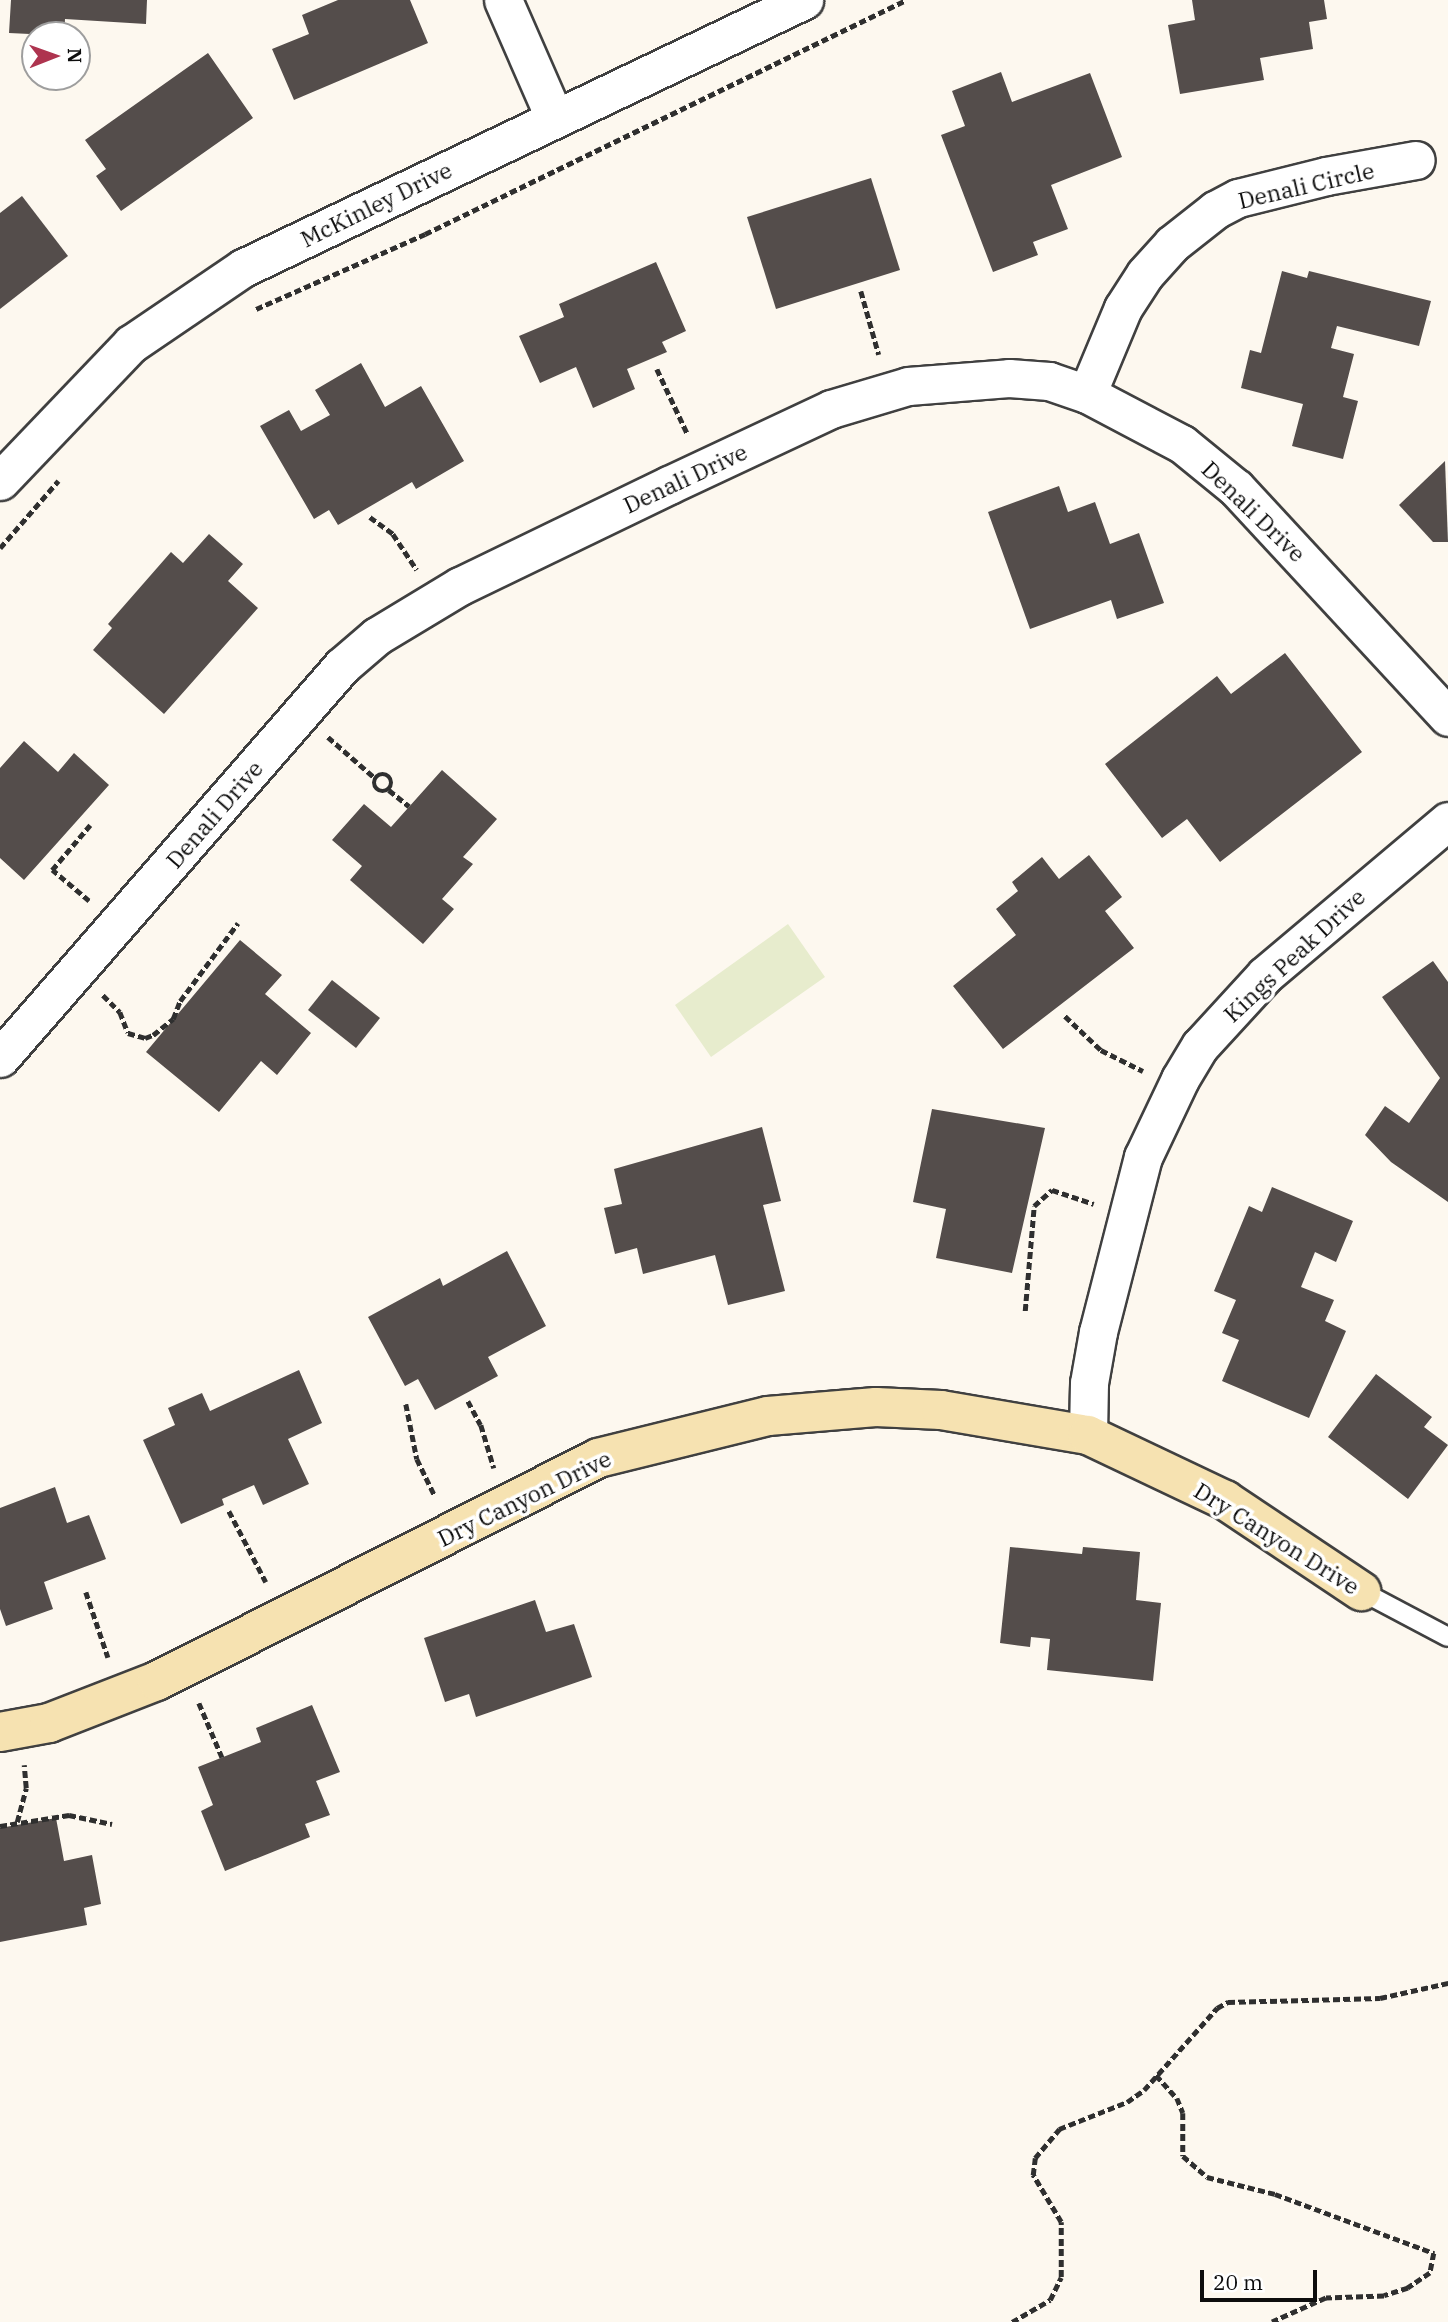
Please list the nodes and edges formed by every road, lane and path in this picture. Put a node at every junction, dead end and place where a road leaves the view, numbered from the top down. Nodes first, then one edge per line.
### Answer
1 (503, 0) edge
2 (803, 0) edge
3 (906, 0) edge
4 (554, 117) junction
5 (1416, 160) dead end
6 (861, 292) dead end
7 (250, 312) dead end
8 (657, 369) dead end
9 (889, 391) junction
10 (1087, 394) junction
11 (704, 469) junction
12 (61, 478) dead end
13 (0, 481) edge
14 (370, 517) dead end
15 (0, 548) edge
16 (436, 599) junction
17 (302, 713) junction
18 (1448, 717) edge
19 (375, 778) junction
20 (389, 790) junction
21 (409, 806) dead end
22 (1448, 821) edge
23 (90, 825) dead end
24 (238, 923) dead end
25 (117, 925) junction
26 (77, 971) junction
27 (1065, 1016) dead end
28 (7, 1038) edge
29 (1176, 1087) junction
30 (1129, 1212) junction
31 (1025, 1311) dead end
32 (468, 1401) dead end
33 (406, 1404) dead end
34 (1088, 1436) junction
35 (510, 1502) junction
36 (229, 1511) dead end
37 (451, 1532) junction
38 (1361, 1591) joint
39 (86, 1592) dead end
40 (284, 1617) junction
41 (1448, 1637) edge
42 (183, 1668) junction
43 (124, 1693) junction
44 (9, 1731) edge
45 (222, 1758) dead end
46 (18, 1822) junction
47 (112, 1824) dead end
48 (0, 1826) edge
49 (1448, 1983) edge
50 (1156, 2076) junction
51 (1012, 2322) edge
52 (1272, 2322) edge

1 - 4 street
2 - 4 street, McKinley Drive
3 - 7 path
4 - 13 street, McKinley Drive
5 - 10 street, Denali Circle
6 - 9 path
8 - 11 path
9 - 10 street, Denali Drive
9 - 11 street, Denali Drive
10 - 18 street, Denali Drive
11 - 16 street, Denali Drive
12 - 15 path
14 - 16 path
16 - 17 street, Denali Drive
17 - 19 path
17 - 25 street, Denali Drive
19 - 20 path
19 - 20 path
20 - 21 path
22 - 29 street, Kings Peak Drive
23 - 25 path
24 - 26 path
25 - 26 street, Denali Drive
26 - 28 street, Denali Drive
27 - 29 path
29 - 30 street, Kings Peak Drive
30 - 31 path
30 - 34 street, Kings Peak Drive
32 - 35 path
33 - 37 path
34 - 35 street, Dry Canyon Drive
34 - 38 street, Dry Canyon Drive
35 - 37 street, Dry Canyon Drive
36 - 40 path
37 - 40 street, Dry Canyon Drive
38 - 41 lane, Dry Canyon Drive
39 - 43 path
40 - 42 street, Dry Canyon Drive
42 - 43 street, Dry Canyon Drive
42 - 45 path
43 - 44 street, Dry Canyon Drive
44 - 46 path
46 - 47 path
46 - 48 path
49 - 50 path
50 - 51 path
50 - 52 path

